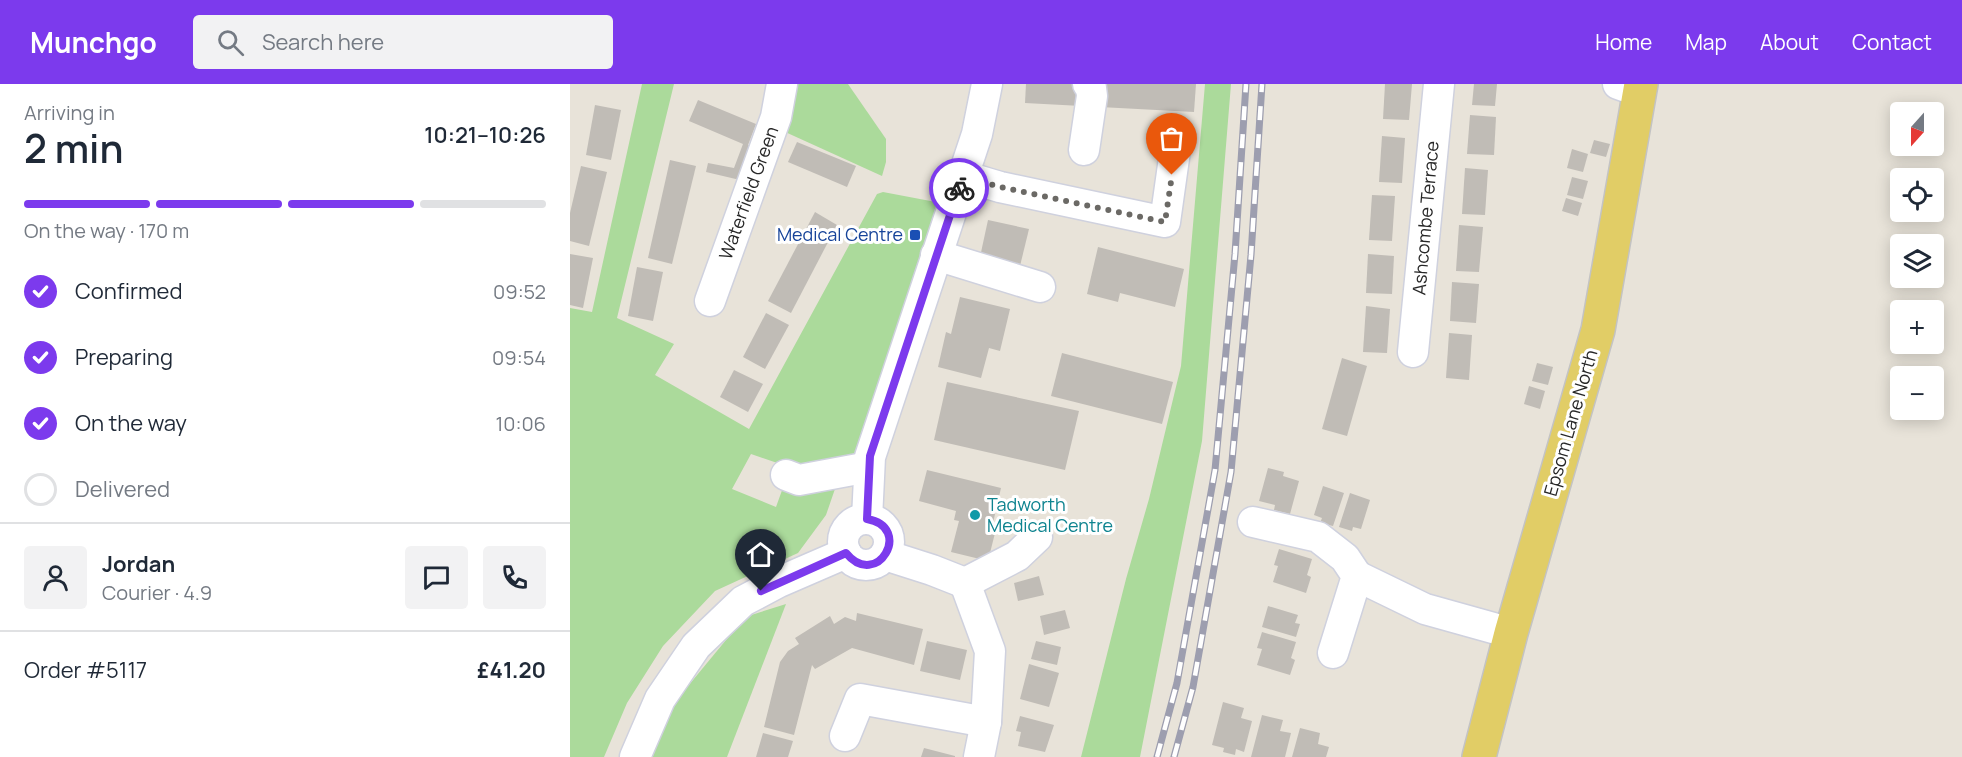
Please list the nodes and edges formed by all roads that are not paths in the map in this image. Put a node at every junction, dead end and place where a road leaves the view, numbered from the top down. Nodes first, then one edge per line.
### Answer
1 (782, 84) edge
2 (987, 84) edge
3 (1088, 84) edge
4 (1438, 84) edge
5 (1633, 87) edge
6 (1084, 150) dead end
7 (1175, 152) dead end
8 (963, 176) junction
9 (936, 255) junction
10 (1040, 287) dead end
11 (710, 301) dead end
12 (1413, 352) dead end
13 (869, 467) junction
14 (786, 475) dead end
15 (867, 519) junction
16 (1253, 522) dead end
17 (1037, 537) dead end
18 (846, 553) junction
19 (885, 555) junction
20 (1358, 576) junction
21 (965, 583) junction
22 (1511, 633) junction
23 (1333, 653) dead end
24 (986, 722) junction
25 (845, 736) dead end
26 (635, 757) edge
27 (978, 757) edge
28 (1479, 757) edge

1 - 11 street, Waterfield Green
2 - 8 street
3 - 6 street
4 - 12 street, Ashcombe Terrace
5 - 22 main road, Epsom Lane North
7 - 8 street
8 - 9 street
9 - 10 street
9 - 13 street
13 - 14 street
13 - 15 street
15 - 18 street
15 - 19 street
16 - 20 street
17 - 21 street
18 - 19 street
18 - 26 street
19 - 21 street
20 - 22 street
20 - 23 street
21 - 24 street
22 - 28 main road, Epsom Lane North
24 - 25 street
24 - 27 street

